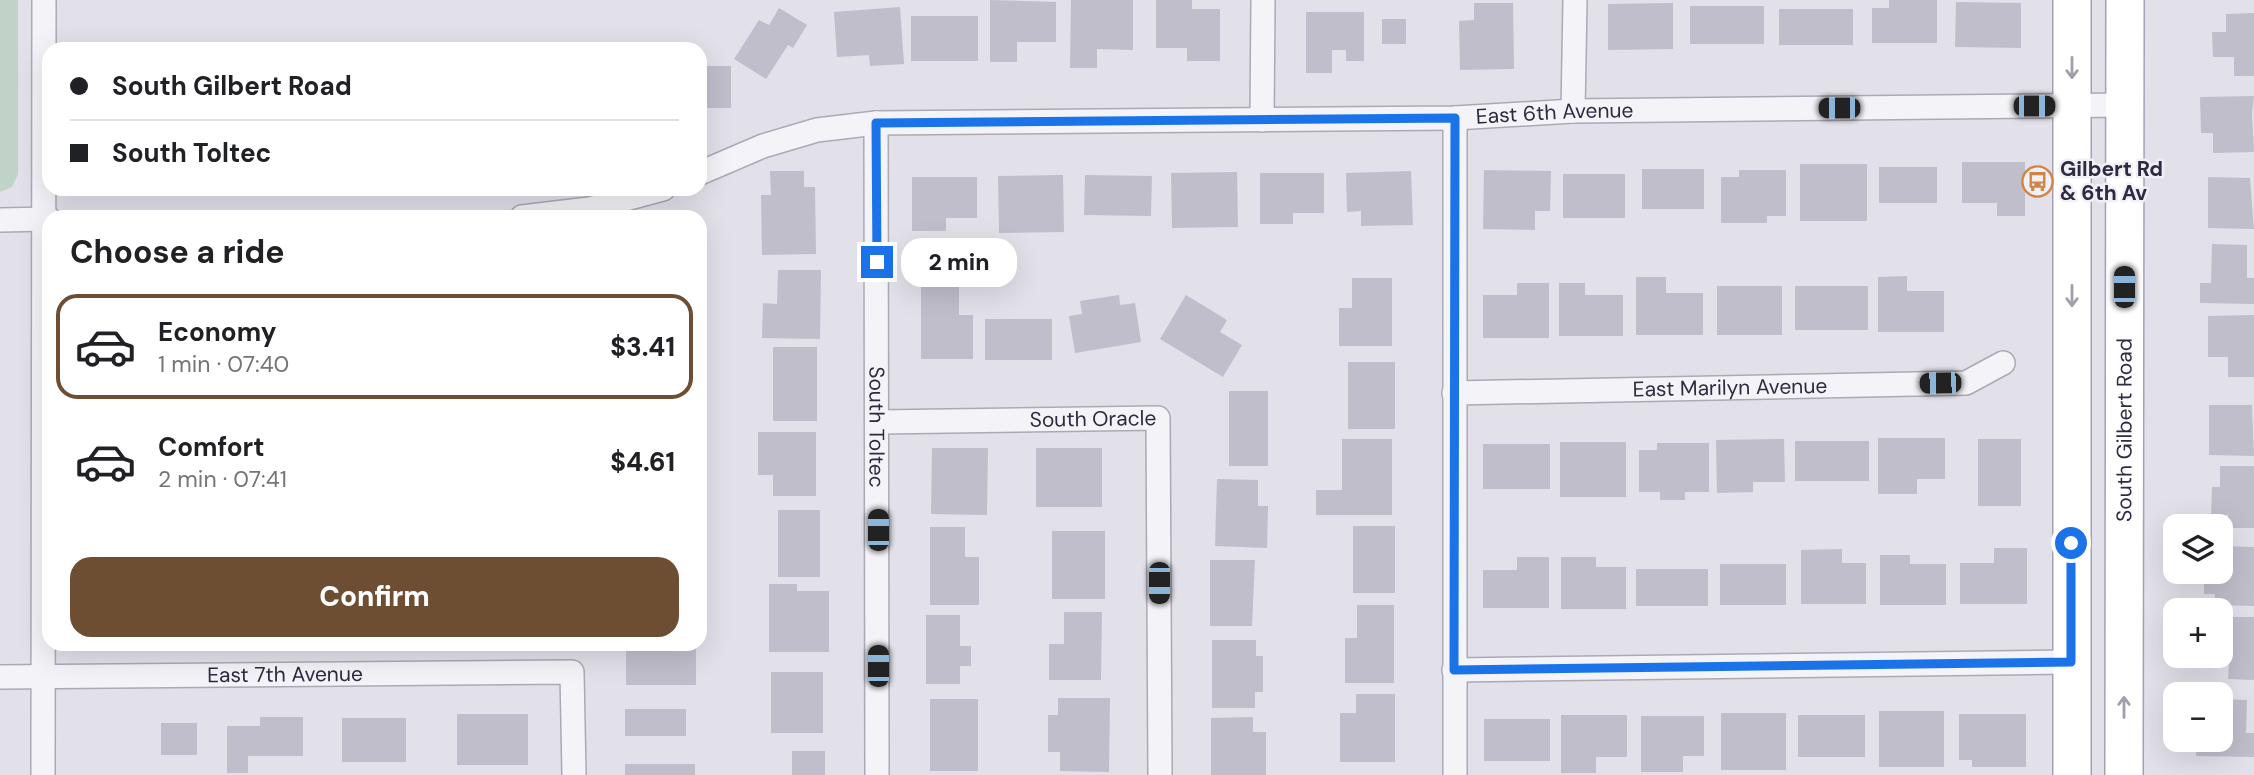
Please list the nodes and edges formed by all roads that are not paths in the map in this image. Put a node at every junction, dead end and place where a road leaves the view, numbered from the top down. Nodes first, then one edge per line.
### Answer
1 (44, 0) edge
2 (1263, 0) edge
3 (1575, 0) edge
4 (2072, 0) edge
5 (2124, 0) edge
6 (44, 42) edge
7 (2124, 105) junction
8 (2072, 106) junction
9 (1573, 111) junction
10 (1455, 118) junction
11 (1262, 120) junction
12 (876, 123) junction
13 (707, 170) edge
14 (637, 196) edge
15 (582, 210) edge
16 (42, 219) edge
17 (0, 220) edge
18 (2003, 363) dead end
19 (1454, 393) junction
20 (879, 422) junction
21 (44, 651) edge
22 (2071, 662) junction
23 (1454, 670) junction
24 (0, 677) edge
25 (44, 677) junction
26 (43, 775) edge
27 (574, 775) edge
28 (877, 775) edge
29 (1160, 775) edge
30 (1455, 775) edge
31 (2072, 775) edge
32 (2124, 775) edge

1 - 6 street
2 - 11 street
3 - 9 street
4 -> 8 main road
5 - 7 main road, South Gilbert Road
7 - 8 street, East 6th Avenue
32 -> 7 main road, South Gilbert Road
8 - 9 street, East 6th Avenue
8 -> 22 main road
9 - 10 street, East 6th Avenue
10 - 11 street, East 6th Avenue
10 - 19 street
11 - 12 street, East 6th Avenue
12 - 13 street, East 6th Avenue
12 - 20 street, South Toltec
14 - 15 street
16 - 17 street
18 - 19 street, East Marilyn Avenue
19 - 23 street
20 - 28 street, South Toltec
20 - 29 street, South Oracle
21 - 25 street
22 - 23 street
22 - 31 main road
23 - 30 street
24 - 25 street, East 7th Avenue
25 - 26 street
25 - 27 street, East 7th Avenue

